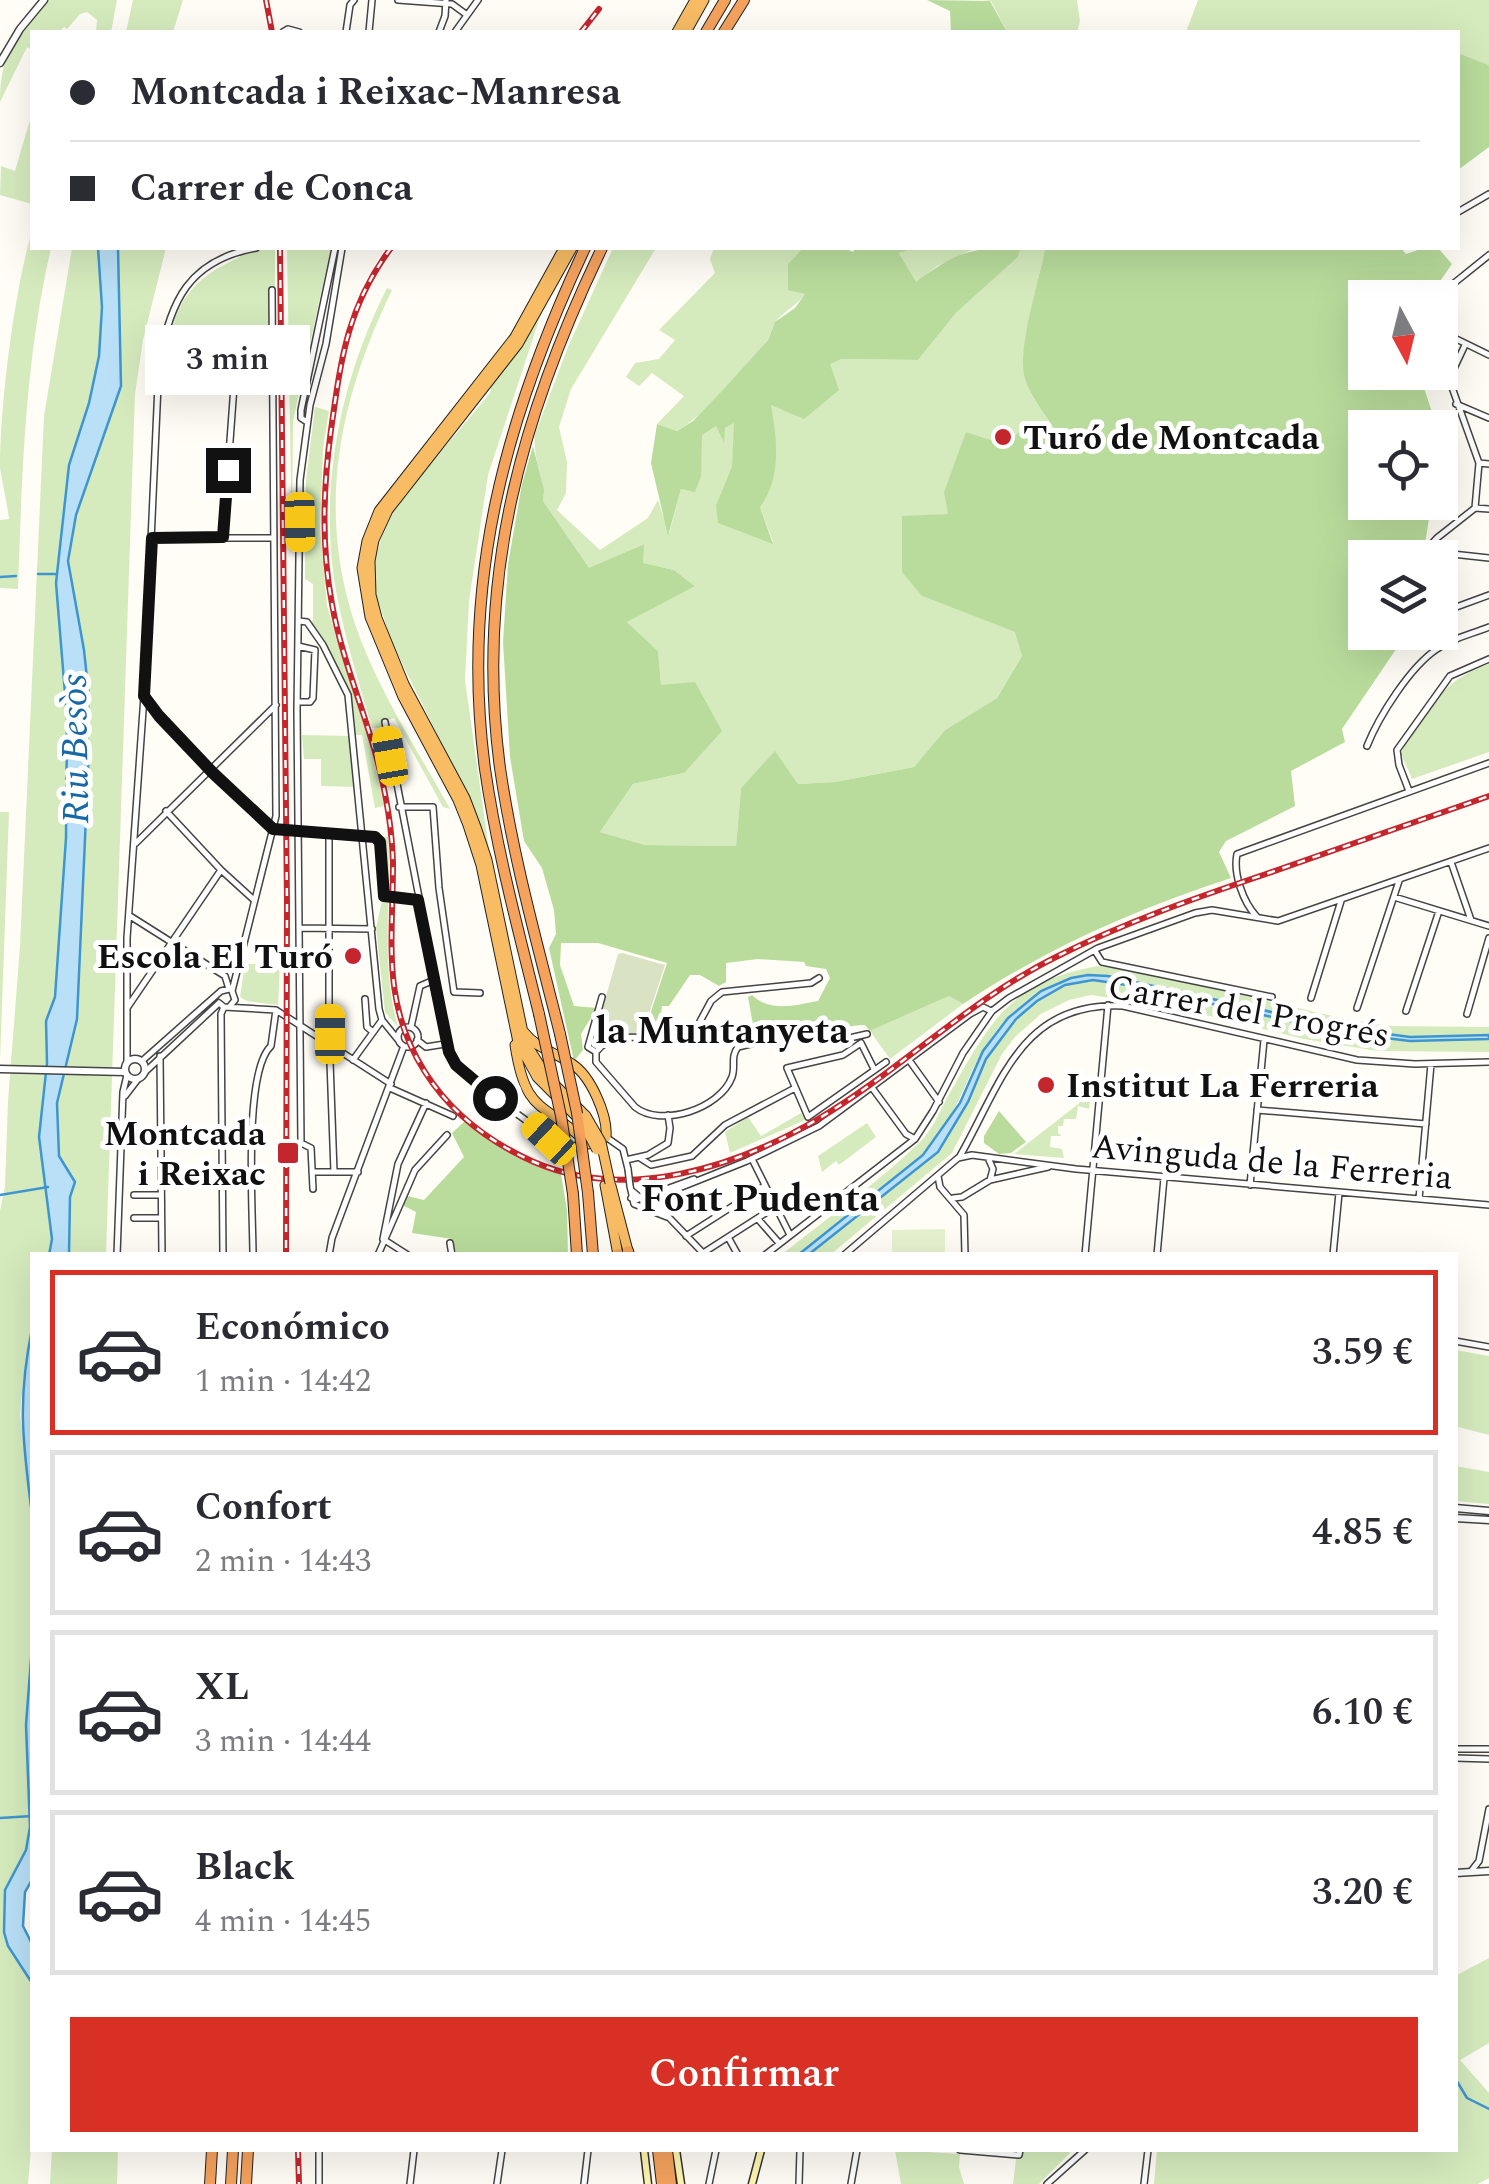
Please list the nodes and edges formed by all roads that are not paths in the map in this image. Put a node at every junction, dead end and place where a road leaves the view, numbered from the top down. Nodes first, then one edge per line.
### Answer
1 (44, 0) edge
2 (354, 0) edge
3 (372, 0) edge
4 (398, 0) edge
5 (478, 0) edge
6 (694, 0) edge
7 (704, 0) edge
8 (726, 0) edge
9 (744, 0) edge
10 (446, 2) edge
11 (467, 15) junction
12 (346, 30) edge
13 (369, 30) edge
14 (439, 30) edge
15 (456, 30) edge
16 (678, 30) edge
17 (687, 30) edge
18 (707, 30) edge
19 (725, 30) edge
20 (0, 62) edge
21 (1489, 194) edge
22 (1460, 211) edge
23 (248, 250) edge
24 (340, 250) edge
25 (563, 250) edge
26 (571, 250) edge
27 (584, 250) edge
28 (601, 250) edge
29 (1489, 255) edge
30 (1458, 280) edge
31 (272, 290) dead end
32 (1458, 341) edge
33 (1466, 345) junction
34 (1489, 355) edge
35 (158, 385) junction
36 (274, 385) junction
37 (234, 386) junction
38 (1456, 404) junction
39 (1489, 418) edge
40 (1479, 463) junction
41 (1489, 464) edge
42 (1475, 508) junction
43 (1489, 509) edge
44 (223, 537) junction
45 (152, 538) junction
46 (274, 538) junction
47 (1487, 558) edge
48 (1489, 569) edge
49 (1489, 594) edge
50 (1458, 605) edge
51 (298, 621) junction
52 (1489, 628) edge
53 (298, 646) junction
54 (1489, 659) edge
55 (144, 696) junction
56 (298, 702) junction
57 (276, 705) junction
58 (142, 714) junction
59 (159, 716) junction
60 (384, 722) dead end
61 (1366, 746) dead end
62 (1489, 763) edge
63 (209, 768) junction
64 (1409, 791) junction
65 (399, 807) junction
66 (166, 810) junction
67 (135, 817) junction
68 (152, 826) junction
69 (273, 829) junction
70 (298, 832) junction
71 (329, 836) junction
72 (363, 838) junction
73 (134, 845) junction
74 (1489, 848) edge
75 (1451, 862) junction
76 (221, 870) junction
77 (1399, 881) junction
78 (1394, 897) junction
79 (254, 900) junction
80 (418, 900) junction
81 (1341, 901) junction
82 (1247, 903) junction
83 (1440, 912) junction
84 (1237, 914) junction
85 (130, 916) junction
86 (1261, 920) junction
87 (1471, 920) junction
88 (1489, 926) edge
89 (299, 928) junction
90 (330, 928) junction
91 (372, 929) junction
92 (1489, 938) edge
93 (171, 940) junction
94 (1094, 950) junction
95 (448, 962) junction
96 (431, 965) junction
97 (819, 978) dead end
98 (434, 980) junction
99 (232, 992) junction
100 (480, 993) dead end
101 (602, 997) dead end
102 (1272, 997) dead end
103 (365, 998) dead end
104 (1310, 998) dead end
105 (223, 1003) junction
106 (1108, 1005) junction
107 (251, 1007) junction
108 (1357, 1008) dead end
109 (126, 1010) junction
110 (276, 1010) junction
111 (992, 1011) junction
112 (1406, 1012) dead end
113 (1467, 1014) dead end
114 (382, 1020) junction
115 (516, 1024) junction
116 (300, 1026) junction
117 (410, 1028) junction
118 (373, 1032) junction
119 (867, 1034) dead end
120 (418, 1040) junction
121 (859, 1040) junction
122 (1264, 1040) junction
123 (402, 1044) junction
124 (446, 1044) junction
125 (331, 1047) junction
126 (596, 1052) junction
127 (160, 1056) junction
128 (352, 1060) junction
129 (910, 1060) junction
130 (142, 1061) junction
131 (886, 1062) dead end
132 (1489, 1062) edge
133 (1431, 1064) junction
134 (1, 1068) edge
135 (126, 1068) junction
136 (875, 1070) junction
137 (145, 1072) junction
138 (138, 1079) junction
139 (587, 1081) junction
140 (542, 1082) junction
141 (391, 1086) junction
142 (795, 1088) junction
143 (873, 1088) junction
144 (562, 1092) junction
145 (530, 1096) junction
146 (124, 1098) junction
147 (938, 1102) junction
148 (426, 1103) junction
149 (1257, 1110) junction
150 (668, 1115) junction
151 (453, 1116) dead end
152 (584, 1119) junction
153 (1426, 1124) junction
154 (609, 1135) junction
155 (122, 1136) junction
156 (222, 1136) junction
157 (253, 1136) junction
158 (447, 1136) dead end
159 (160, 1137) junction
160 (915, 1139) junction
161 (585, 1143) junction
162 (640, 1158) junction
163 (958, 1158) junction
164 (986, 1158) junction
165 (752, 1159) junction
166 (626, 1160) junction
167 (1051, 1167) junction
168 (1092, 1171) junction
169 (312, 1172) junction
170 (334, 1172) junction
171 (358, 1172) junction
172 (938, 1176) junction
173 (706, 1177) junction
174 (1164, 1178) junction
175 (990, 1180) junction
176 (1250, 1184) junction
177 (764, 1186) junction
178 (630, 1188) junction
179 (313, 1189) dead end
180 (1340, 1192) junction
181 (134, 1195) dead end
182 (161, 1195) junction
183 (631, 1198) junction
184 (640, 1198) junction
185 (953, 1198) junction
186 (1419, 1199) junction
187 (1489, 1204) edge
188 (774, 1206) junction
189 (660, 1214) junction
190 (134, 1218) dead end
191 (162, 1218) junction
192 (670, 1218) junction
193 (757, 1218) junction
194 (790, 1235) junction
195 (686, 1236) junction
196 (728, 1236) junction
197 (383, 1239) junction
198 (779, 1243) junction
199 (450, 1244) dead end
200 (117, 1252) edge
201 (162, 1252) edge
202 (224, 1252) edge
203 (253, 1252) edge
204 (330, 1252) edge
205 (379, 1252) edge
206 (403, 1252) edge
207 (451, 1252) edge
208 (578, 1252) edge
209 (593, 1252) edge
210 (623, 1252) edge
211 (702, 1252) edge
212 (707, 1252) edge
213 (736, 1252) edge
214 (768, 1252) edge
215 (847, 1252) edge
216 (964, 1252) edge
217 (1085, 1252) edge
218 (1157, 1252) edge
219 (1334, 1252) edge
220 (1458, 1342) edge
221 (1489, 1347) edge
222 (1458, 1508) edge
223 (1489, 1511) edge
224 (1458, 1518) edge
225 (1489, 1520) edge
226 (1458, 1748) edge
227 (1489, 1749) edge
228 (1458, 1758) edge
229 (1489, 1759) edge
230 (1489, 1809) edge
231 (1489, 1871) edge
232 (1470, 1872) junction
233 (1458, 1873) edge
234 (212, 2152) edge
235 (233, 2152) edge
236 (248, 2152) edge
237 (319, 2152) edge
238 (414, 2152) edge
239 (502, 2152) edge
240 (588, 2152) edge
241 (644, 2152) edge
242 (658, 2152) edge
243 (667, 2152) edge
244 (676, 2152) edge
245 (716, 2152) edge
246 (760, 2152) edge
247 (800, 2152) edge
248 (857, 2152) edge
249 (1076, 2152) edge
250 (1148, 2152) edge
251 (210, 2184) edge
252 (231, 2184) edge
253 (247, 2184) edge
254 (319, 2184) edge
255 (410, 2184) edge
256 (497, 2184) edge
257 (584, 2184) edge
258 (648, 2184) edge
259 (662, 2184) edge
260 (670, 2184) edge
261 (681, 2184) edge
262 (709, 2184) edge
263 (752, 2184) edge
264 (799, 2184) edge
265 (852, 2184) edge
266 (1047, 2184) edge
267 (1144, 2184) edge

1 - 20 street
2 - 12 street
3 - 13 street
4 - 10 street
5 - 11 street
6 - 16 highway
7 - 17 highway
8 - 18 highway
9 - 19 highway
10 - 11 street
10 - 14 street
11 - 15 street
21 - 22 street
23 - 35 street
24 - 51 street
25 - 115 highway
26 - 115 highway
27 - 208 highway, bridge
28 - 209 highway, bridge
29 - 30 street
31 - 36 street
32 - 33 street
33 - 34 street
33 - 38 street
35 - 37 street
35 - 45 street
36 - 37 street
36 - 46 street
37 - 44 street
38 - 39 street
38 - 40 street
40 - 41 street
40 - 42 street
42 - 43 street
42 - 47 street
44 - 45 street
44 - 46 street
45 - 55 street
46 - 57 street
47 - 48 street
49 - 50 street
51 - 53 street
51 - 72 street
52 - 61 street
53 - 56 street
53 - 56 street
54 - 64 street
55 - 58 street
55 - 59 street
56 - 70 street
57 - 63 street
57 - 69 street
58 - 59 street
58 - 67 street
59 - 63 street
60 - 65 street
62 - 64 street
63 - 66 street
63 - 69 street
64 - 82 street
65 - 80 street
65 - 95 street
66 - 68 street
66 - 76 street
67 - 68 street
67 - 73 street
68 - 73 street
69 - 70 street
69 - 79 street
70 - 71 street
70 - 89 street
71 - 72 street
71 - 90 street
72 - 80 street
72 - 91 street
73 - 85 street
74 - 75 street
75 - 77 street
75 - 87 street
76 - 79 street
76 - 93 street
77 - 78 street
77 - 81 street
78 - 83 street
78 - 108 street
79 - 99 street
80 - 96 street
81 - 86 street
81 - 104 street
82 - 84 street
82 - 86 street
83 - 87 street
83 - 112 street
84 - 86 street
84 - 94 street
85 - 93 street
85 - 109 street
87 - 88 street
89 - 90 street
89 - 116 street
90 - 91 street
90 - 125 street
91 - 114 street
92 - 113 street
93 - 99 street
93 - 109 street
94 - 102 street
94 - 111 street
95 - 96 street
95 - 100 street
96 - 98 street
97 - 126 street
98 - 117 street
98 - 124 street
99 - 105 street
99 - 105 street
99 - 107 street
101 - 126 street
103 - 118 street
105 - 107 street
105 - 127 street
105 - 130 street
105 - 156 street
106 - 122 street, Carrer del Progrés
106 - 163 street, Carrer del Progrés
106 - 168 street
107 - 110 street
109 - 135 street
110 - 116 street
110 - 157 street
111 - 129 street
111 - 147 street
114 - 118 street
114 - 123 street
115 - 139 highway
115 - 140 highway
115 - 144 highway
115 - 145 highway
116 - 125 street
116 - 169 street
117 - 120 street
117 - 123 street
118 - 128 street
119 - 121 street
120 - 123 street
120 - 124 street
121 - 136 street
121 - 142 street
121 - 150 street
122 - 133 street, Carrer del Progrés
122 - 149 street
123 - 141 street
124 - 161 street
125 - 128 street
125 - 170 street
126 - 150 street
127 - 137 street
127 - 159 street
128 - 141 street
129 - 143 street
129 - 147 street
130 - 135 street
130 - 137 street
131 - 136 street
132 - 133 street, Carrer del Progrés
133 - 153 street
134 - 135 street
135 - 138 street
135 - 146 street
136 - 142 street
137 - 138 street
138 - 146 street
139 - 144 highway
139 - 154 highway
140 - 145 highway
140 - 152 highway
141 - 148 street
141 - 171 street
142 - 162 street
143 - 160 street
143 - 165 street
144 - 152 highway
145 - 161 highway
146 - 155 street
147 - 160 street
148 - 151 street
148 - 197 street
149 - 153 street
149 - 176 street
150 - 162 street
152 - 210 highway, bridge
153 - 186 street
154 - 161 street
154 - 166 street
155 - 159 street
155 - 200 street
156 - 157 street
156 - 159 street
156 - 202 street
157 - 203 street
158 - 197 street
159 - 182 street
160 - 194 street
162 - 166 street
163 - 164 street, Avinguda de la Ferreria
163 - 172 street
164 - 167 street, Avinguda de la Ferreria
164 - 175 street
165 - 173 street
165 - 177 street
166 - 178 street, bridge
167 - 168 street, Avinguda de la Ferreria
167 - 175 street, Avinguda de la Ferreria
168 - 174 street, Avinguda de la Ferreria
168 - 217 street
169 - 170 street
169 - 179 street
170 - 171 street
171 - 204 street
172 - 185 street
172 - 215 street
173 - 184 street
173 - 192 street
174 - 176 street, Avinguda de la Ferreria
174 - 218 street
175 - 185 street, Avinguda de la Ferreria
176 - 180 street, Avinguda de la Ferreria
177 - 188 street
177 - 195 street
178 - 183 street
178 - 184 street
180 - 186 street, Avinguda de la Ferreria
180 - 219 street
181 - 182 street
182 - 191 street
183 - 184 street
183 - 189 street
184 - 189 street
185 - 216 street
186 - 187 street, Avinguda de la Ferreria
188 - 193 street
188 - 194 street
189 - 192 street
190 - 191 street
191 - 201 street
192 - 195 street
193 - 196 street
193 - 198 street
194 - 198 street
195 - 211 street
196 - 212 street
196 - 213 street
197 - 205 street
197 - 206 street
198 - 214 street
199 - 207 street
220 - 221 street
222 - 223 street
224 - 225 street
226 - 227 street
228 - 229 street
230 - 232 street
231 - 232 street
232 - 233 street
234 - 251 highway
235 - 252 highway
236 - 253 highway
237 - 254 street
238 - 255 street
239 - 256 street
240 - 257 street
241 - 258 main road
242 - 259 highway
243 - 260 highway
244 - 261 main road
245 - 262 street
246 - 263 main road
247 - 264 street
248 - 265 street
249 - 266 street
250 - 267 street

